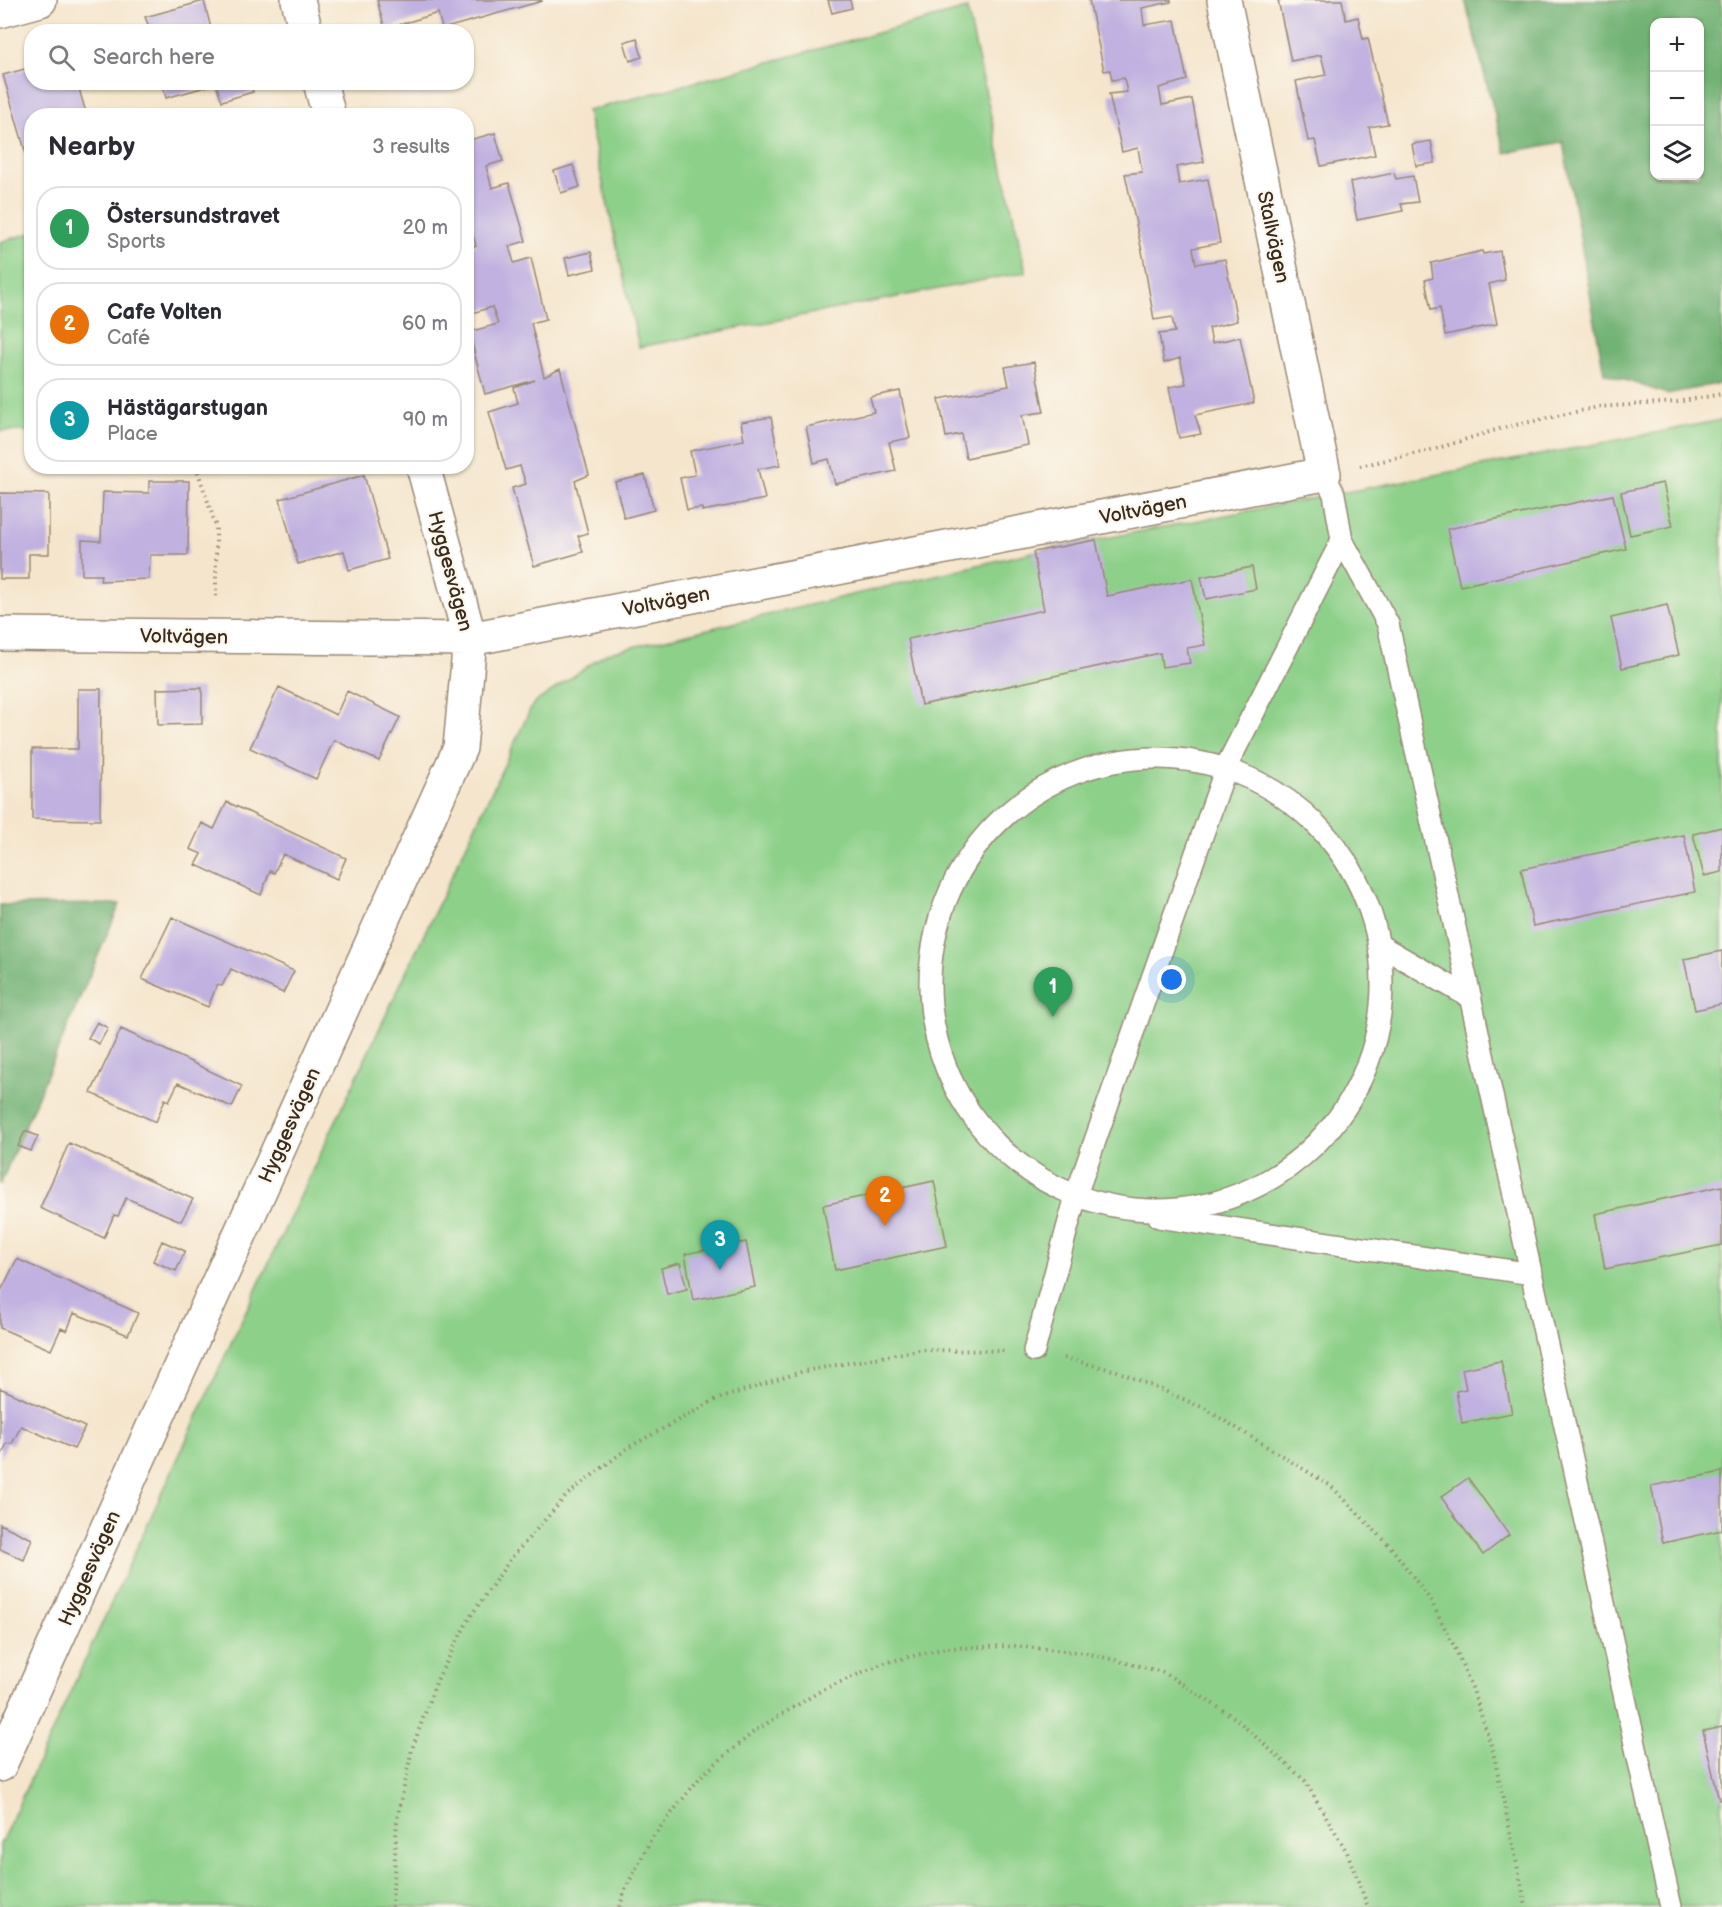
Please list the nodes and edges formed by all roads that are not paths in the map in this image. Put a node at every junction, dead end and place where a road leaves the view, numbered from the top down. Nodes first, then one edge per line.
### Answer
1 (40, 0) edge
2 (298, 0) edge
3 (1224, 0) edge
4 (0, 11) edge
5 (304, 24) edge
6 (322, 90) edge
7 (327, 108) edge
8 (425, 474) edge
9 (1324, 474) junction
10 (1342, 540) junction
11 (0, 634) edge
12 (470, 639) junction
13 (1227, 765) junction
14 (1381, 946) junction
15 (1471, 998) junction
16 (1077, 1192) junction
17 (1150, 1216) junction
18 (1532, 1274) junction
19 (1034, 1351) road end
20 (0, 1766) edge
21 (1671, 1907) edge

1 - 4 street
2 - 5 street
3 - 9 street, Stallvägen
6 - 7 street
8 - 12 street, Hyggesvägen
9 - 10 lane
9 - 12 street, Voltvägen
10 - 13 lane
10 - 15 lane
11 - 12 street, Voltvägen
12 - 20 street, Hyggesvägen
13 - 14 lane
13 - 16 lane
13 - 16 lane
14 - 15 lane
14 - 17 lane
15 - 18 lane
16 - 17 lane
16 - 19 lane
17 - 18 lane
18 - 21 lane

